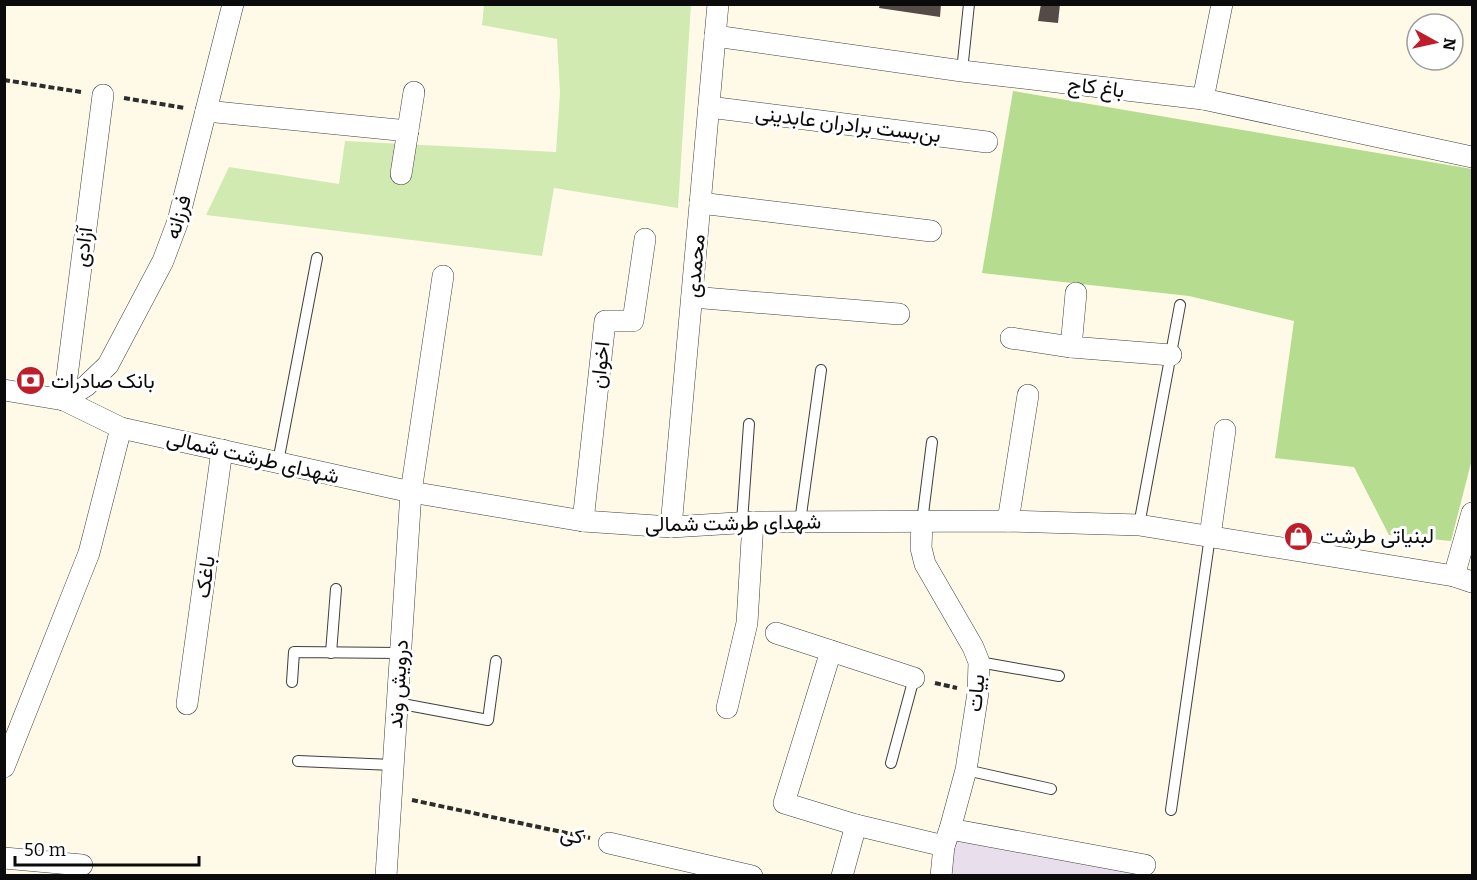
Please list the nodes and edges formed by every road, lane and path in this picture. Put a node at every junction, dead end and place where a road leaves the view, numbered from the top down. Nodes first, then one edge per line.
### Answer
1 (234, 4) edge
2 (718, 4) edge
3 (969, 4) edge
4 (1222, 4) edge
5 (715, 36) junction
6 (962, 72) junction
7 (414, 92) dead end
8 (103, 95) dead end
9 (1203, 99) junction
10 (709, 107) junction
11 (206, 111) junction
12 (408, 131) junction
13 (987, 142) dead end
14 (1473, 158) edge
15 (401, 174) dead end
16 (700, 204) junction
17 (931, 231) dead end
18 (645, 239) dead end
19 (317, 258) dead end
20 (443, 276) dead end
21 (1076, 293) dead end
22 (692, 297) junction
23 (1180, 305) dead end
24 (899, 314) dead end
25 (1011, 338) dead end
26 (1071, 346) junction
27 (1171, 355) junction
28 (821, 370) dead end
29 (4, 390) edge
30 (1028, 395) dead end
31 (64, 400) junction
32 (749, 424) dead end
33 (121, 428) junction
34 (1225, 429) dead end
35 (932, 442) dead end
36 (222, 450) junction
37 (278, 462) junction
38 (411, 492) junction
39 (1473, 513) edge
40 (583, 521) junction
41 (1008, 521) junction
42 (748, 522) junction
43 (800, 522) junction
44 (922, 522) junction
45 (1139, 525) junction
46 (671, 527) junction
47 (1210, 536) junction
48 (1463, 579) edge
49 (336, 590) dead end
50 (776, 633) dead end
51 (831, 651) junction
52 (331, 653) junction
53 (400, 653) junction
54 (496, 661) dead end
55 (979, 663) junction
56 (1059, 676) dead end
57 (914, 678) junction
58 (292, 682) dead end
59 (978, 693) junction
60 (397, 703) junction
61 (187, 704) dead end
62 (727, 708) dead end
63 (297, 761) dead end
64 (891, 763) dead end
65 (393, 765) junction
66 (4, 767) edge
67 (966, 770) junction
68 (1051, 789) dead end
69 (391, 795) junction
70 (1171, 810) dead end
71 (856, 825) junction
72 (947, 837) junction
73 (609, 843) joint
74 (4, 858) edge
75 (82, 865) dead end
76 (1145, 865) dead end
77 (386, 876) edge
78 (752, 876) edge
79 (842, 876) edge
80 (941, 876) edge

1 - 11 street, فرزانه
2 - 5 street, محمدی
3 - 6 lane
4 - 9 street
5 - 6 street, باغ کاج
5 - 10 street, محمدی
6 - 9 street, باغ کاج
7 - 12 street
8 - 31 street, آزادی
9 - 14 street, باغ کاج
10 - 13 street, بن‌بست برادران عابدینی
10 - 16 street, محمدی
11 - 12 street
11 - 31 street, فرزانه
12 - 15 street
16 - 17 street
16 - 22 street, محمدی
18 - 40 street, اخوان
19 - 37 lane
20 - 38 street, درویش‌ وند
21 - 26 street
22 - 24 street
22 - 46 street, محمدی
23 - 27 lane
25 - 26 street
26 - 27 street
27 - 45 lane
28 - 43 lane
29 - 31 street, شهدای طرشت شمالی
30 - 41 street
31 - 33 street, شهدای طرشت شمالی
32 - 42 lane
33 - 36 street, شهدای طرشت شمالی
33 - 66 street
34 - 47 street
35 - 44 lane
36 - 37 street, شهدای طرشت شمالی
36 - 61 street, باغک
37 - 38 street, شهدای طرشت شمالی
38 - 40 street, شهدای طرشت شمالی
38 - 53 street, درویش‌ وند
39 - 48 street
40 - 46 street, شهدای طرشت شمالی
41 - 44 street, شهدای طرشت شمالی
41 - 45 street, شهدای طرشت شمالی
42 - 43 street, شهدای طرشت شمالی
42 - 46 street, شهدای طرشت شمالی
42 - 62 street
43 - 44 street, شهدای طرشت شمالی
44 - 55 street, بیات
45 - 47 street, شهدای طرشت شمالی
47 - 48 street, شهدای طرشت شمالی
47 - 70 lane
49 - 52 lane
50 - 51 street
51 - 57 street
51 - 71 street
52 - 53 lane
52 - 58 lane
53 - 60 street, درویش‌ وند
54 - 60 lane
55 - 56 lane
55 - 59 street, بیات
57 - 59 path
57 - 64 lane
59 - 67 street, بیات
60 - 65 street, درویش‌ وند
63 - 65 lane
65 - 69 street, درویش‌ وند
67 - 68 lane
67 - 72 street, بیات
69 - 73 path, کی
69 - 77 street, درویش‌ وند
71 - 72 street
71 - 79 street
72 - 76 street
72 - 80 street, بیات
73 - 78 street, کی
74 - 75 street

